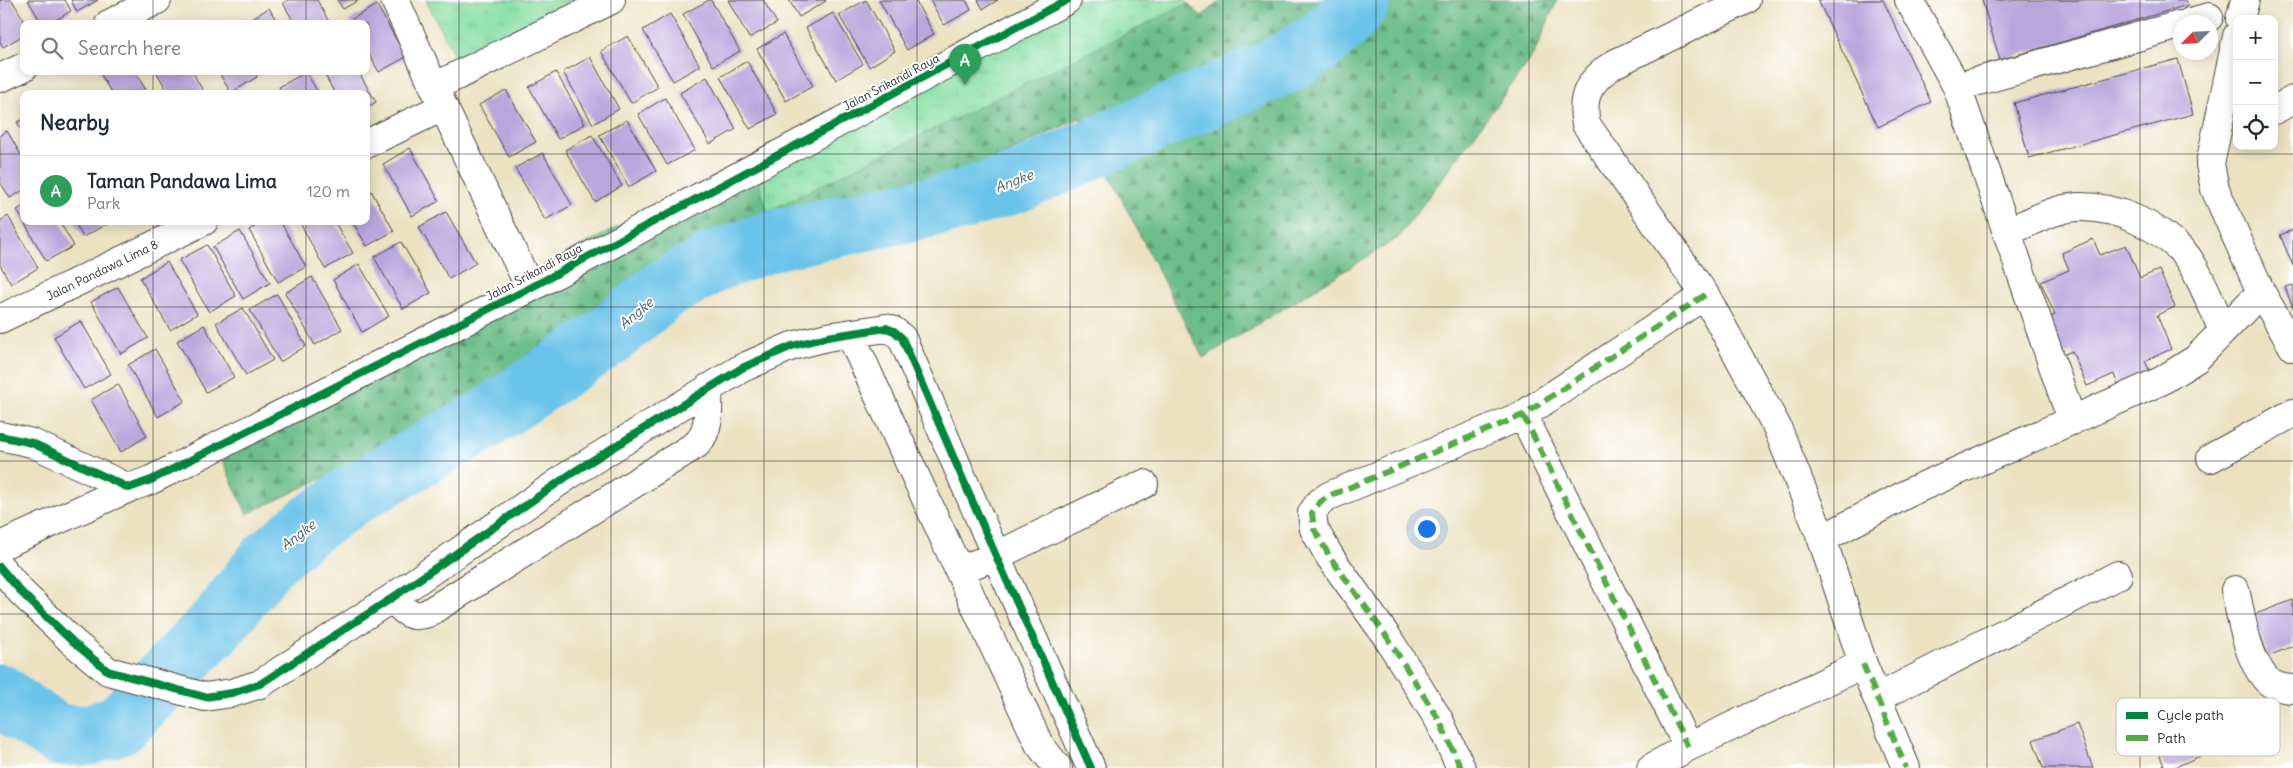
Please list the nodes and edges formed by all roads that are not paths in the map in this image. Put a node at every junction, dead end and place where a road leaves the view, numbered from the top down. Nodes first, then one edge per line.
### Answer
1 (157, 0) edge
2 (395, 0) edge
3 (611, 0) edge
4 (1067, 0) edge
5 (1746, 0) edge
6 (1909, 0) edge
7 (2244, 0) edge
8 (2241, 15) edge
9 (117, 20) edge
10 (2173, 27) edge
11 (2234, 60) edge
12 (20, 69) edge
13 (0, 78) edge
14 (1957, 88) junction
15 (439, 97) junction
16 (2293, 100) edge
17 (2278, 108) edge
18 (2225, 134) edge
19 (370, 141) edge
20 (196, 225) edge
21 (2007, 232) junction
22 (530, 288) junction
23 (2261, 292) junction
24 (1706, 295) junction
25 (0, 319) edge
26 (2223, 331) junction
27 (850, 334) junction
28 (2293, 347) edge
29 (708, 388) junction
30 (2293, 413) edge
31 (1523, 415) junction
32 (2072, 421) junction
33 (0, 436) edge
34 (2211, 458) dead end
35 (1144, 484) dead end
36 (129, 488) junction
37 (1822, 539) junction
38 (0, 546) edge
39 (996, 556) junction
40 (0, 568) edge
41 (959, 570) junction
42 (2118, 575) dead end
43 (2234, 590) dead end
44 (392, 598) junction
45 (1863, 664) junction
46 (2293, 689) edge
47 (1877, 698) junction
48 (1688, 746) junction
49 (1058, 768) edge
50 (1091, 768) edge
51 (1461, 768) edge
52 (1651, 768) edge
53 (1906, 768) edge

1 - 9 street
2 - 15 street
3 - 15 street
4 - 22 street, Jalan Srikandi Raya
5 - 24 street
6 - 14 street
7 - 8 street
10 - 14 street
11 - 18 street
12 - 13 street
14 - 21 street
15 - 19 street
15 - 22 street
16 - 17 street
18 - 23 street
20 - 25 street, Jalan Pandawa Lima 8
21 - 26 street
21 - 32 street
22 - 36 street, Jalan Srikandi Raya
23 - 26 street
23 - 28 street
24 - 31 street
24 - 37 street
26 - 32 street
27 - 29 street
27 - 39 street
27 - 41 street
29 - 44 street
29 - 44 street
30 - 34 street
31 - 48 street
31 - 51 street
32 - 37 street
33 - 36 street
35 - 39 street
36 - 38 street, Jalan Srikandi Raya
37 - 45 street
39 - 41 street
39 - 50 street
40 - 44 street
41 - 49 street
42 - 47 street
43 - 46 street
45 - 47 street
45 - 48 street
47 - 53 street
48 - 52 street

